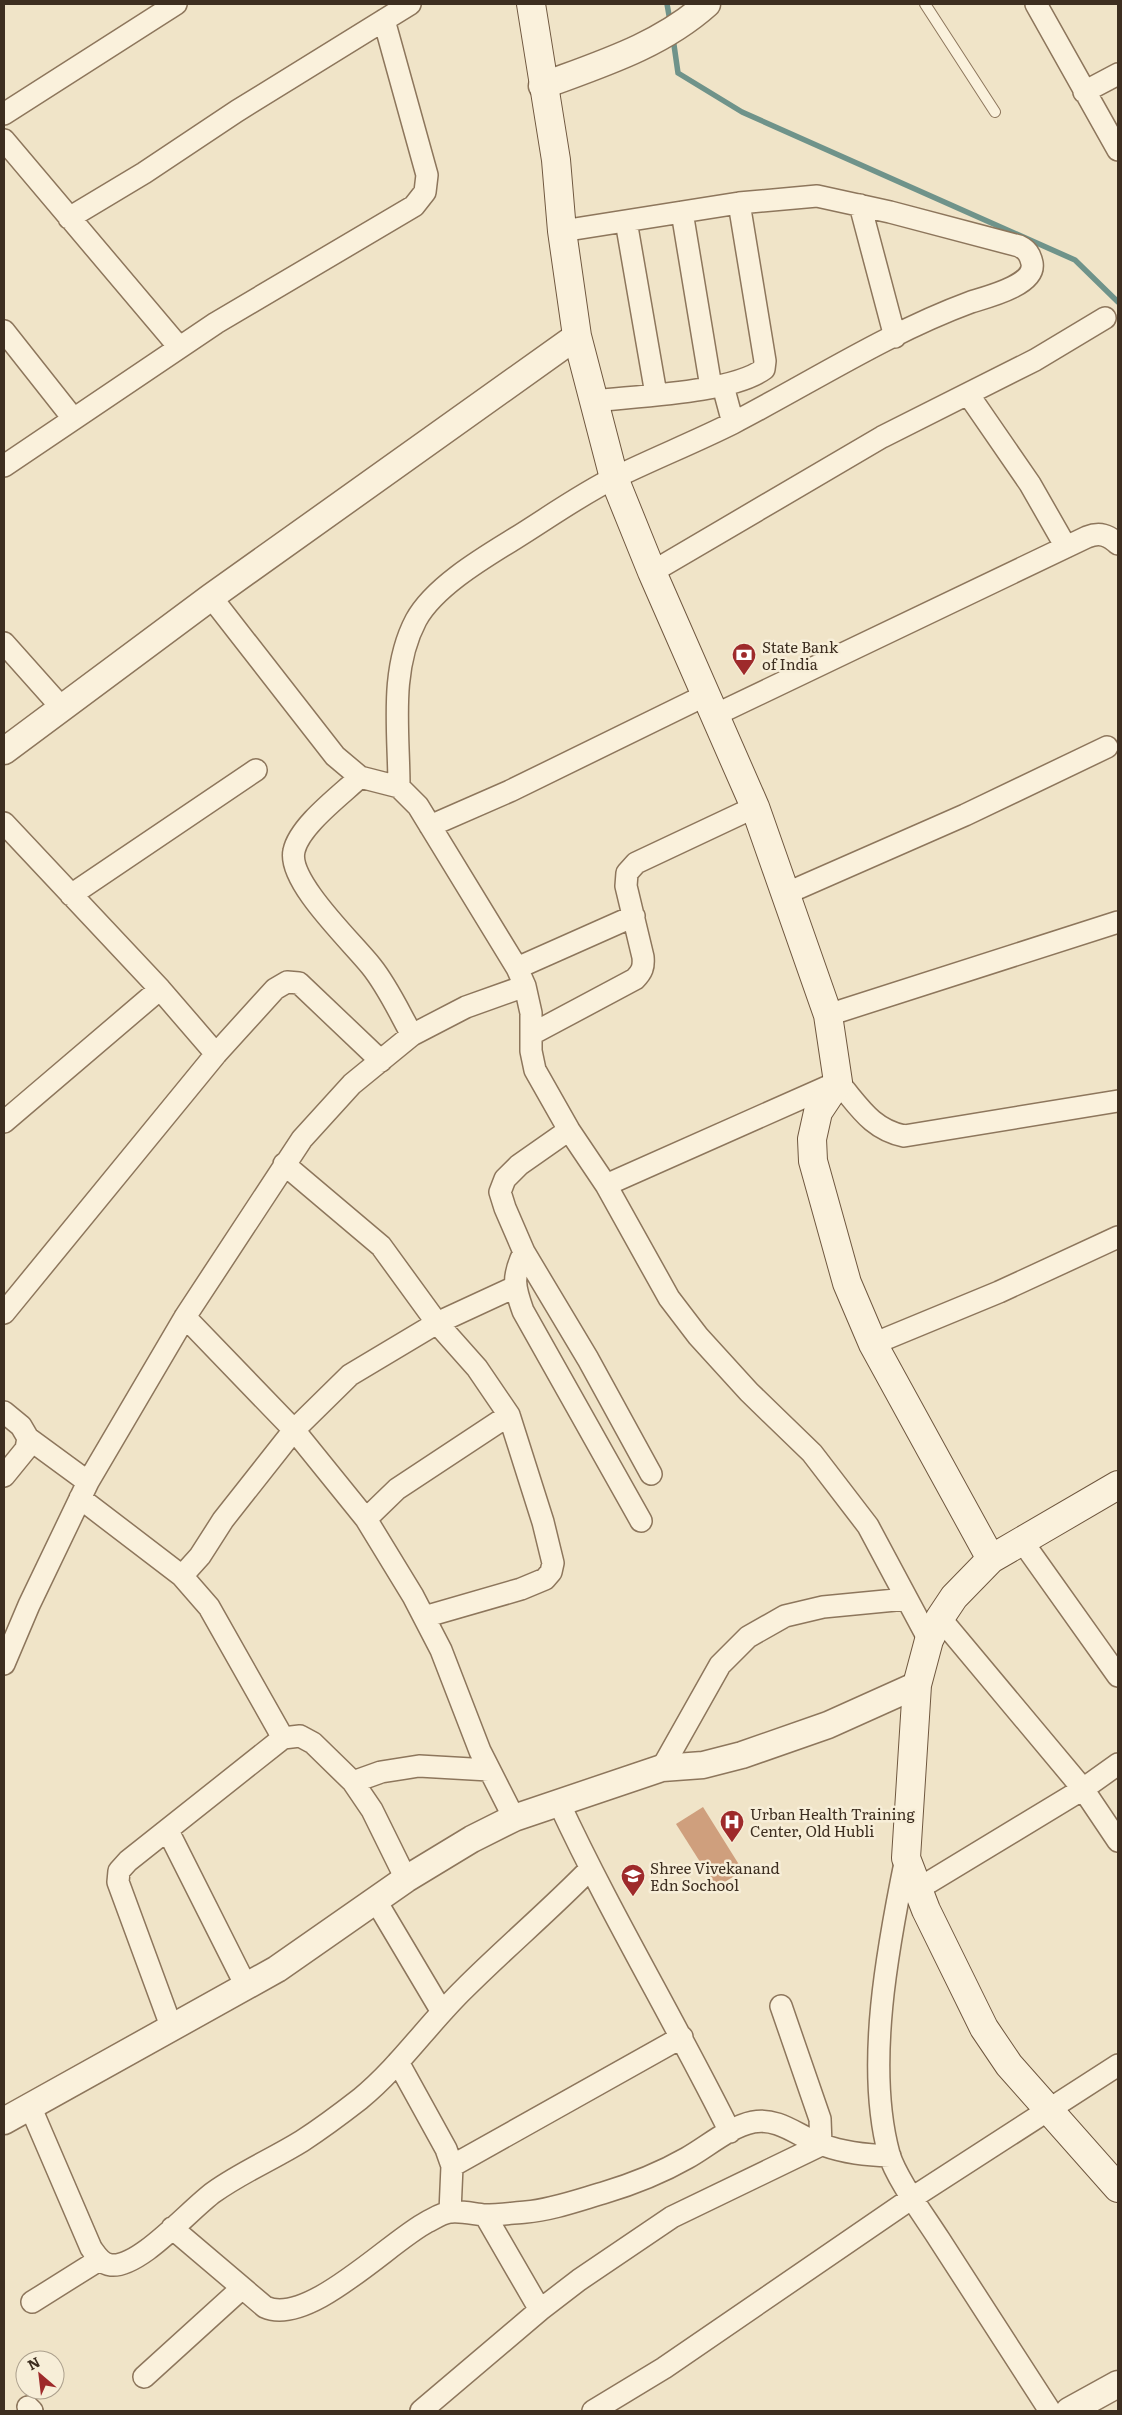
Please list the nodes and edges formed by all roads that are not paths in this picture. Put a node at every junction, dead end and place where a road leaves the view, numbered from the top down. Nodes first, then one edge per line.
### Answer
1 (176, 4) edge
2 (410, 4) edge
3 (531, 4) edge
4 (925, 4) edge
5 (1036, 4) edge
6 (698, 12) edge
7 (384, 20) junction
8 (1118, 74) edge
9 (542, 86) junction
10 (1084, 92) junction
11 (995, 112) dead end
12 (4, 114) edge
13 (4, 140) edge
14 (1118, 150) edge
15 (739, 203) junction
16 (860, 205) junction
17 (682, 212) junction
18 (69, 218) junction
19 (626, 221) junction
20 (562, 231) junction
21 (1105, 318) dead end
22 (4, 332) edge
23 (577, 336) junction
24 (895, 337) junction
25 (179, 347) junction
26 (717, 386) junction
27 (656, 394) junction
28 (968, 394) junction
29 (594, 401) junction
30 (72, 417) junction
31 (733, 423) junction
32 (4, 466) edge
33 (614, 478) junction
34 (1118, 544) edge
35 (1066, 547) junction
36 (652, 572) junction
37 (211, 597) junction
38 (4, 643) edge
39 (711, 705) junction
40 (62, 708) junction
41 (1107, 747) dead end
42 (4, 751) edge
43 (256, 770) dead end
44 (360, 777) junction
45 (399, 787) junction
46 (755, 807) junction
47 (4, 823) edge
48 (430, 826) junction
49 (785, 894) junction
50 (71, 895) junction
51 (634, 916) junction
52 (1118, 922) edge
53 (521, 977) junction
54 (160, 989) junction
55 (828, 1015) junction
56 (532, 1034) junction
57 (412, 1035) junction
58 (216, 1054) junction
59 (381, 1061) junction
60 (838, 1082) junction
61 (1118, 1101) edge
62 (4, 1122) edge
63 (569, 1130) junction
64 (284, 1164) junction
65 (606, 1184) junction
66 (1118, 1237) edge
67 (524, 1252) junction
68 (515, 1287) junction
69 (4, 1313) edge
70 (185, 1316) junction
71 (437, 1323) junction
72 (873, 1344) junction
73 (4, 1412) edge
74 (508, 1415) junction
75 (294, 1430) junction
76 (28, 1438) junction
77 (651, 1474) dead end
78 (4, 1476) edge
79 (1118, 1485) edge
80 (84, 1490) junction
81 (366, 1518) junction
82 (641, 1521) dead end
83 (1022, 1541) junction
84 (991, 1559) junction
85 (182, 1576) junction
86 (906, 1599) junction
87 (424, 1617) junction
88 (935, 1629) junction
89 (4, 1664) edge
90 (1118, 1676) edge
91 (917, 1685) junction
92 (283, 1738) junction
93 (1118, 1764) edge
94 (662, 1768) junction
95 (489, 1770) junction
96 (353, 1782) junction
97 (1083, 1789) junction
98 (559, 1803) junction
99 (514, 1818) junction
100 (168, 1831) junction
101 (1118, 1840) edge
102 (906, 1858) junction
103 (590, 1869) junction
104 (406, 1879) junction
105 (918, 1889) junction
106 (376, 1901) junction
107 (246, 1986) junction
108 (782, 2006) dead end
109 (442, 2012) junction
110 (171, 2026) junction
111 (682, 2037) junction
112 (398, 2062) junction
113 (1118, 2065) edge
114 (30, 2106) junction
115 (1049, 2109) junction
116 (4, 2121) edge
117 (730, 2132) junction
118 (821, 2145) junction
119 (890, 2156) junction
120 (452, 2166) junction
121 (1118, 2188) edge
122 (912, 2198) junction
123 (450, 2212) junction
124 (485, 2214) junction
125 (172, 2228) junction
126 (99, 2260) junction
127 (242, 2288) junction
128 (32, 2302) dead end
129 (540, 2310) junction
130 (144, 2377) dead end
131 (1118, 2384) edge
132 (421, 2411) edge
133 (593, 2411) edge
134 (1050, 2411) edge
135 (1069, 2411) edge

1 - 12 street
2 - 7 street
3 - 9 main road
4 - 11 lane
5 - 10 street
6 - 9 street
7 - 18 street
7 - 25 street
8 - 10 street
9 - 20 main road
10 - 14 street
13 - 18 street
15 - 16 street
15 - 17 street
15 - 26 street
16 - 24 street
16 - 24 street
17 - 19 street
17 - 26 street
18 - 25 street
19 - 20 street
19 - 27 street
20 - 23 main road
21 - 28 street
22 - 30 street
23 - 29 main road
23 - 37 street
24 - 31 street
25 - 30 street
26 - 27 street
26 - 31 street
27 - 29 street
28 - 35 street
28 - 36 street
29 - 33 main road
30 - 32 street
31 - 33 street
33 - 36 main road
33 - 45 street
34 - 35 street
35 - 39 street
36 - 39 main road
37 - 40 street
37 - 44 street
38 - 40 street
39 - 46 main road
39 - 48 street
40 - 42 street
41 - 49 street
43 - 50 street
44 - 45 street
44 - 57 street
45 - 48 street
46 - 49 main road
46 - 51 street
47 - 50 street
48 - 53 street
49 - 55 main road
50 - 54 street
51 - 53 street
51 - 56 street
52 - 55 street
53 - 56 street
53 - 57 street
54 - 58 street
54 - 62 street
55 - 60 main road
56 - 63 street
57 - 59 street
58 - 59 street
58 - 69 street
59 - 64 street
60 - 61 street
60 - 65 street
60 - 72 main road
63 - 65 street
63 - 67 street
64 - 70 street
64 - 71 street
65 - 86 street
66 - 72 street
67 - 68 street
67 - 77 street
68 - 71 street
68 - 82 street
70 - 75 street
70 - 80 street
71 - 74 street
71 - 75 street
72 - 84 main road
73 - 76 street
74 - 81 street
74 - 87 street
75 - 81 street
75 - 85 street
76 - 78 street
76 - 80 street
79 - 83 main road
80 - 85 street
80 - 89 street
81 - 87 street
83 - 84 main road
83 - 90 street
84 - 88 main road
85 - 92 street
86 - 88 street
86 - 94 street
87 - 95 street
88 - 91 main road
88 - 97 street
91 - 94 street
91 - 102 main road
92 - 96 street
92 - 100 street
93 - 97 street
94 - 98 street
95 - 96 street
95 - 99 street
96 - 104 street
97 - 101 street
97 - 105 street
98 - 99 street
98 - 103 street
99 - 104 street
100 - 107 street
100 - 110 street
102 - 105 main road
102 - 119 street
103 - 109 street
103 - 111 street
104 - 106 street
105 - 115 main road
106 - 107 street
106 - 109 street
107 - 110 street
108 - 118 street
109 - 112 street
110 - 114 street
111 - 117 street
111 - 120 street
112 - 120 street
112 - 125 street
113 - 115 street
114 - 116 street
114 - 126 street
115 - 121 main road
115 - 122 street
117 - 118 street
117 - 124 street
118 - 119 street
118 - 129 street
119 - 122 street
120 - 123 street
122 - 133 street
122 - 134 street
123 - 124 street
123 - 127 street
124 - 129 street
125 - 126 street
125 - 127 street
126 - 128 street
127 - 130 street
129 - 132 street
131 - 135 street

